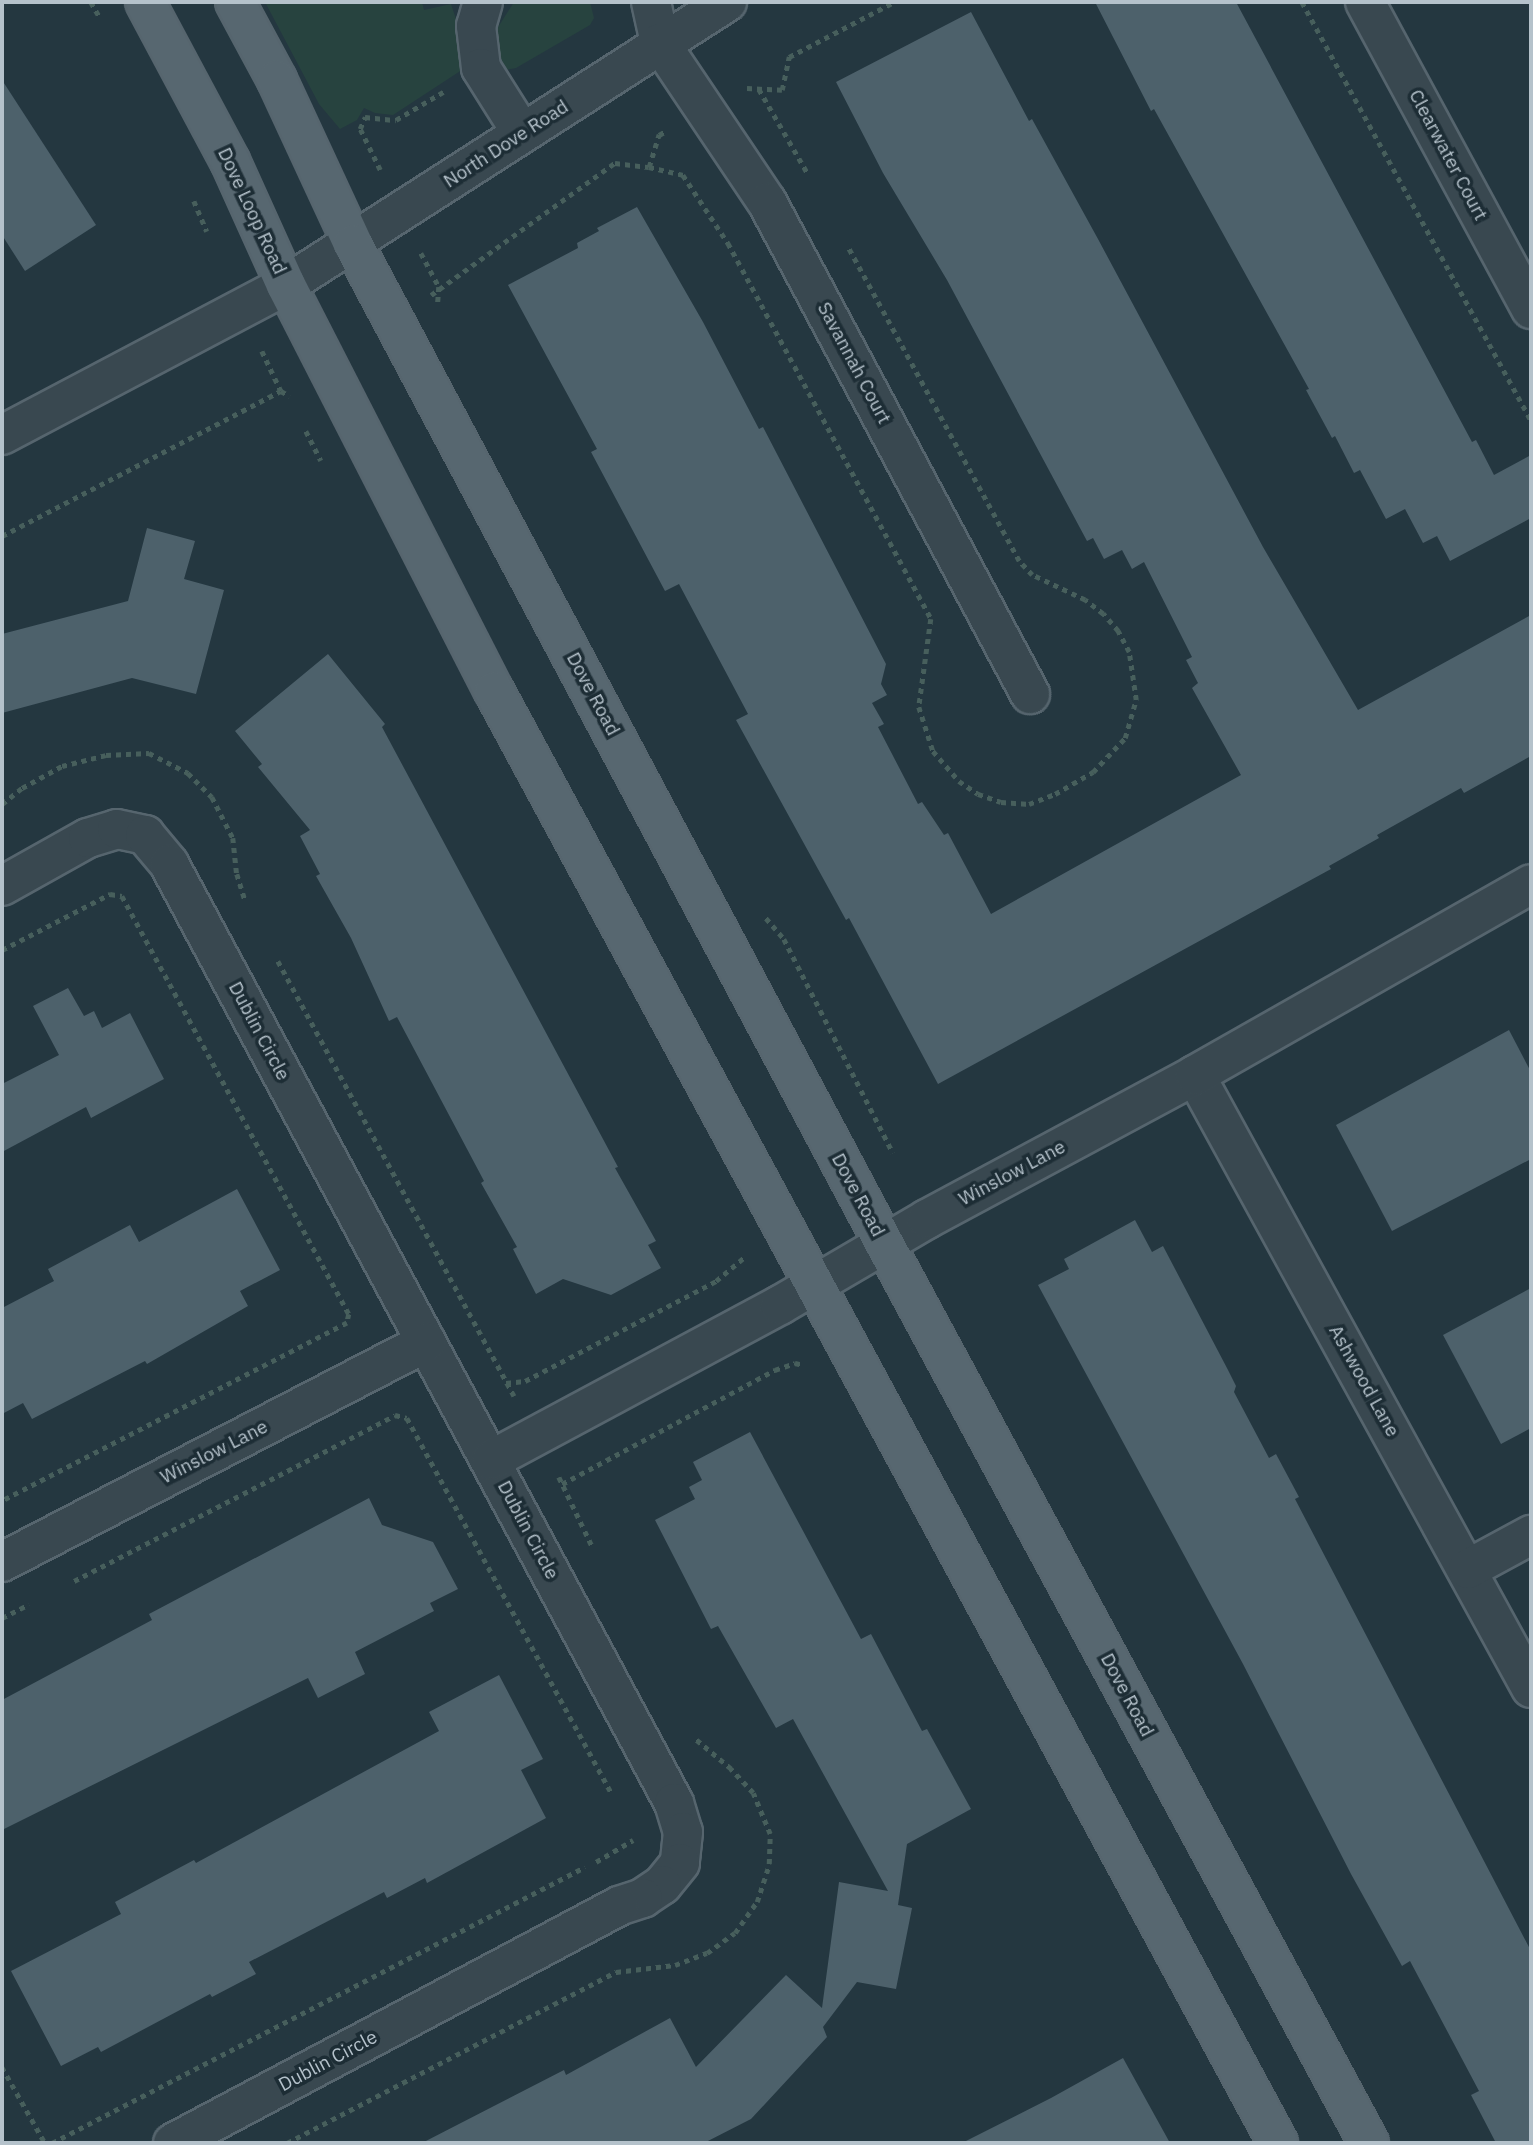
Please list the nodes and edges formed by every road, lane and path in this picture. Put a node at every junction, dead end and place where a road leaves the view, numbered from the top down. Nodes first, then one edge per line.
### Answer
1 (91, 2) edge
2 (145, 2) edge
3 (235, 2) edge
4 (483, 2) edge
5 (650, 2) edge
6 (727, 2) edge
7 (894, 2) edge
8 (1302, 2) edge
9 (1365, 2) edge
10 (104, 25) dead end
11 (660, 43) junction
12 (704, 107) junction
13 (522, 133) junction
14 (192, 193) dead end
15 (211, 240) dead end
16 (353, 244) junction
17 (286, 285) junction
18 (242, 308) junction
19 (1531, 309) edge
20 (398, 328) junction
21 (330, 372) junction
22 (281, 391) junction
23 (293, 398) junction
24 (297, 403) dead end
25 (1531, 420) edge
26 (305, 425) dead end
27 (2, 435) edge
28 (326, 466) dead end
29 (2, 536) edge
30 (1030, 694) dead end
31 (1531, 884) edge
32 (2, 886) edge
33 (2, 950) edge
34 (1195, 1075) junction
35 (747, 1243) dead end
36 (884, 1244) junction
37 (815, 1284) junction
38 (426, 1342) junction
39 (812, 1366) dead end
40 (506, 1383) dead end
41 (536, 1435) junction
42 (491, 1461) junction
43 (562, 1484) junction
44 (2, 1502) edge
45 (1531, 1535) edge
46 (598, 1558) dead end
47 (2, 1562) edge
48 (1468, 1569) junction
49 (63, 1587) dead end
50 (39, 1599) dead end
51 (2, 1618) edge
52 (1531, 1688) edge
53 (694, 1738) dead end
54 (614, 1798) dead end
55 (635, 1835) dead end
56 (2, 2067) edge
57 (45, 2143) edge
58 (52, 2143) edge
59 (173, 2143) edge
60 (287, 2143) edge
61 (1278, 2143) edge
62 (1369, 2143) edge

1 - 10 path
2 - 17 main road, Dove Loop Road
3 - 16 main road
4 - 13 street
5 - 11 street
6 - 11 street, North Dove Road
7 - 12 path
8 - 25 path
9 - 19 street, Clearwater Court
11 - 12 street, Savannah Court
11 - 13 street, North Dove Road
12 - 20 path
12 - 30 street, Savannah Court
13 - 16 street, North Dove Road
14 - 15 path
16 - 17 street, North Dove Road
16 - 20 main road, Dove Road
17 - 18 street, Dove Loop Road
17 - 21 main road
18 - 22 path
18 - 27 street, Dove Loop Road
20 - 36 main road, Dove Road
21 - 23 path
21 - 37 main road
22 - 23 path
22 - 29 path
23 - 24 path
26 - 28 path
31 - 34 street, Winslow Lane
32 - 38 street, Dublin Circle
33 - 44 path
34 - 36 street, Winslow Lane
34 - 48 street, Ashwood Lane
35 - 40 path
36 - 37 street, Winslow Lane
36 - 62 main road, Dove Road
37 - 41 street, Winslow Lane
37 - 61 main road
38 - 42 street, Dublin Circle
38 - 47 street, Winslow Lane
39 - 43 path
41 - 42 street, Winslow Lane
41 - 43 path
42 - 59 street, Dublin Circle
43 - 46 path
45 - 48 street
48 - 52 street, Ashwood Lane
49 - 54 path
50 - 51 path
53 - 60 path
55 - 58 path
56 - 57 path

